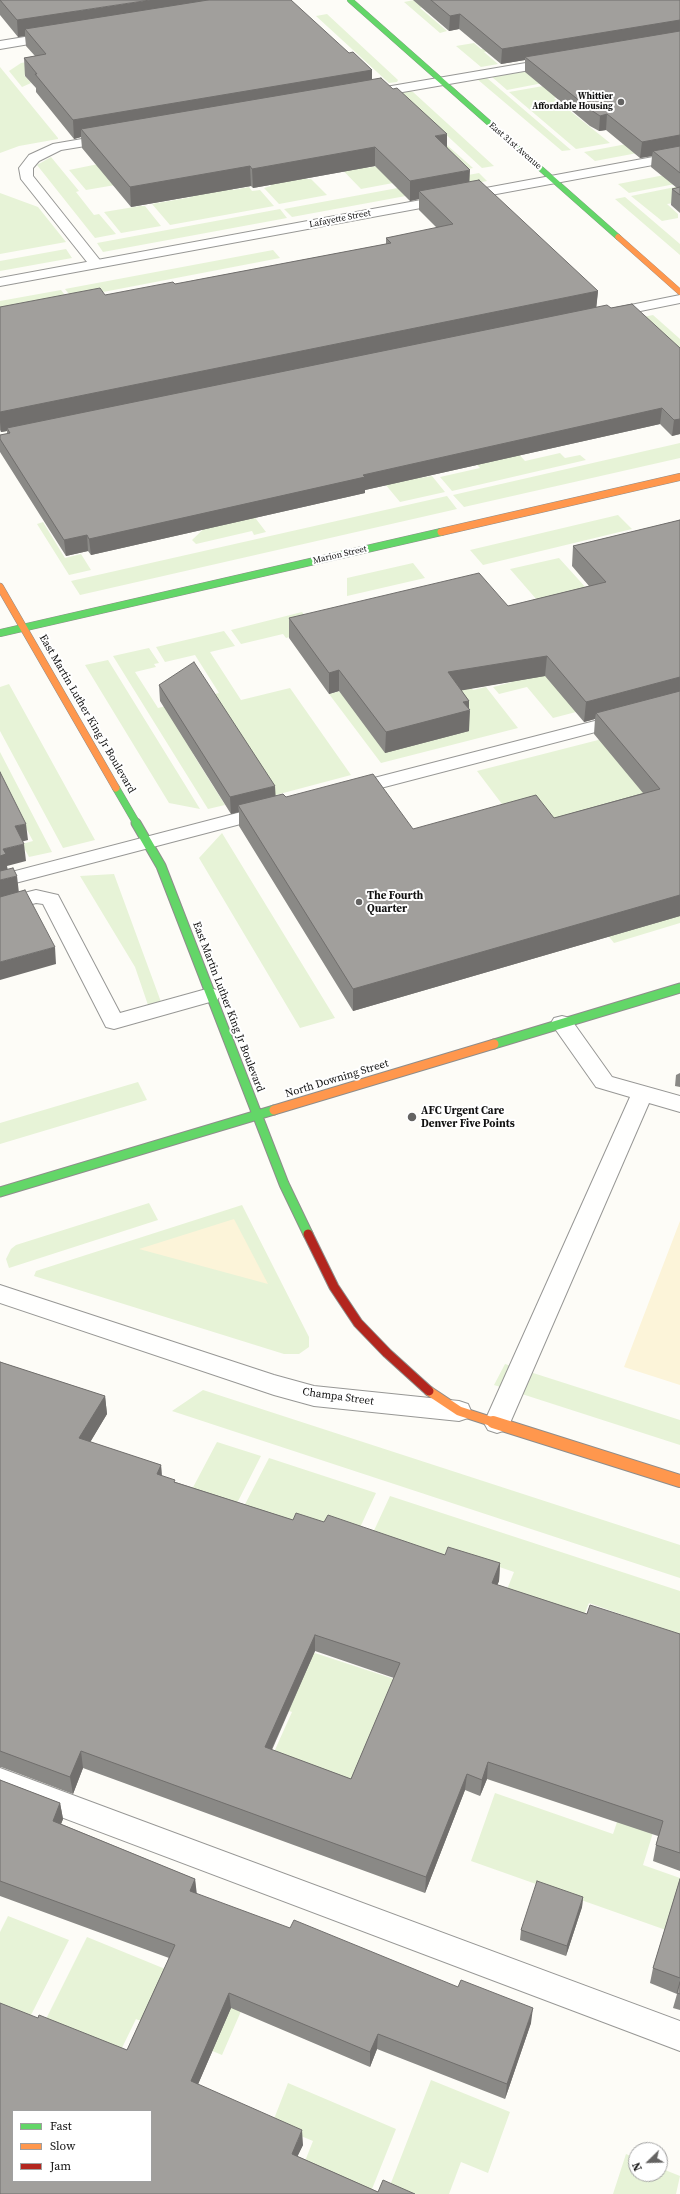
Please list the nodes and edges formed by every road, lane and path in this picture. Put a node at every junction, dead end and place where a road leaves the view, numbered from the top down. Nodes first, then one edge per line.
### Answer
1 (350, 0) edge
2 (69, 34) edge
3 (0, 45) edge
4 (571, 59) edge
5 (442, 81) junction
6 (353, 96) edge
7 (120, 136) edge
8 (680, 156) edge
9 (553, 179) junction
10 (96, 264) junction
11 (0, 282) edge
12 (680, 292) edge
13 (680, 299) edge
14 (592, 317) edge
15 (680, 477) edge
16 (0, 587) edge
17 (23, 628) junction
18 (0, 633) edge
19 (680, 704) edge
20 (335, 794) edge
21 (281, 807) edge
22 (147, 842) junction
23 (0, 881) edge
24 (0, 906) edge
25 (680, 988) edge
26 (210, 995) junction
27 (562, 1024) junction
28 (642, 1094) junction
29 (680, 1104) edge
30 (256, 1116) junction
31 (0, 1192) edge
32 (0, 1294) edge
33 (459, 1411) junction
34 (497, 1423) junction
35 (680, 1481) edge
36 (0, 1781) edge
37 (680, 2036) edge

1 - 5 main road, East 31st Avenue
2 - 3 street
4 - 5 street
5 - 6 street
5 - 9 main road, East 31st Avenue
7 - 10 street
8 - 9 street, Lafayette Street
9 - 10 street, Lafayette Street
9 - 12 main road, East 31st Avenue
10 - 11 street, Lafayette Street
13 - 14 street
15 - 17 main road, Marion Street
16 - 17 main road, East Martin Luther King Jr Boulevard
17 - 18 main road, Marion Street
17 - 22 main road, East Martin Luther King Jr Boulevard
19 - 20 street
21 - 22 street
22 - 23 street
22 - 26 main road, East Martin Luther King Jr Boulevard
24 - 26 street
25 - 27 main road, North Downing Street
26 - 30 main road, East Martin Luther King Jr Boulevard
27 - 28 street
27 - 30 main road, North Downing Street
28 - 29 street
28 - 34 street
30 - 31 main road, North Downing Street
30 - 33 main road, East Martin Luther King Jr Boulevard
32 - 33 street, Champa Street
33 - 34 main road, Champa Street
34 - 35 main road, Champa Street
36 - 37 street

